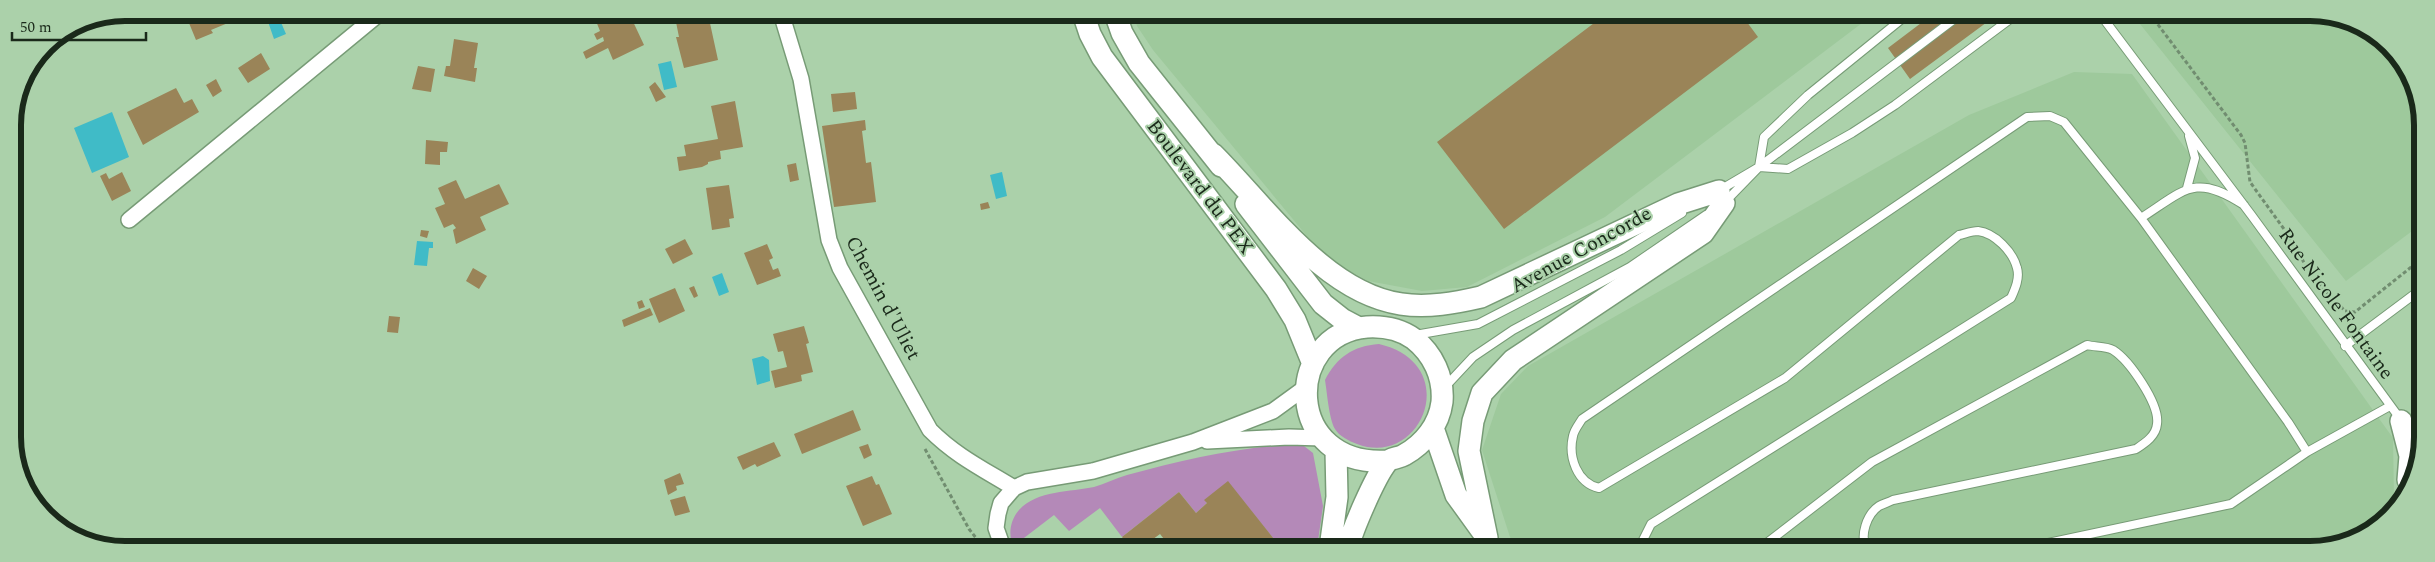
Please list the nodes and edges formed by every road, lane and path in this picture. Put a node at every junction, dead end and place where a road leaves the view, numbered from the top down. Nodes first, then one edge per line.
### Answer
1 (370, 21) edge
2 (783, 21) edge
3 (1086, 21) edge
4 (1117, 21) edge
5 (1899, 21) edge
6 (1951, 21) edge
7 (2008, 21) edge
8 (2105, 21) edge
9 (2155, 21) edge
10 (2188, 132) junction
11 (1214, 154) junction
12 (1760, 166) junction
13 (2187, 188) junction
14 (1722, 197) junction
15 (2244, 205) junction
16 (2141, 218) junction
17 (128, 220) dead end
18 (2414, 266) edge
19 (2414, 295) edge
20 (1360, 328) junction
21 (1408, 336) junction
22 (2346, 346) junction
23 (1313, 364) junction
24 (1306, 387) junction
25 (1442, 389) junction
26 (2396, 414) junction
27 (1433, 428) junction
28 (2414, 432) edge
29 (1193, 442) junction
30 (1329, 444) junction
31 (924, 448) dead end
32 (2307, 452) junction
33 (1388, 461) junction
34 (2409, 466) edge
35 (1014, 488) junction
36 (978, 541) edge
37 (1000, 541) edge
38 (1331, 541) edge
39 (1351, 541) edge
40 (1489, 541) edge
41 (1490, 541) edge
42 (1643, 541) edge
43 (1769, 541) edge
44 (1865, 541) edge
45 (2058, 541) edge

1 - 17 street
2 - 35 street, Chemin d'Uliet
3 - 23 main road, Boulevard du PEX
4 - 11 main road, Boulevard du PEX
5 - 12 lane
6 - 12 lane, Avenue Concorde
7 - 12 lane
8 - 10 lane, Rue Nicole Fontaine
9 - 18 path
10 - 13 lane, Rue Nicole Fontaine
10 - 15 lane, Rue Nicole Fontaine
11 - 14 main road
11 - 20 main road, Boulevard du PEX
12 - 14 lane, Avenue Concorde
12 - 14 lane, Avenue Concorde
13 - 15 lane, Rue Nicole Fontaine
13 - 16 lane
14 - 21 lane, Avenue Concorde
14 - 25 lane, Avenue Concorde
14 - 41 main road
15 - 22 lane, Rue Nicole Fontaine
16 - 32 lane
16 - 42 lane
19 - 22 lane
20 - 21 main road
20 - 23 main road
21 - 25 main road
22 - 26 lane, Rue Nicole Fontaine
23 - 24 main road
24 - 29 street
24 - 30 main road
25 - 27 main road
26 - 28 main road
26 - 32 lane
26 - 34 main road
27 - 33 main road
27 - 40 main road
29 - 30 street
29 - 35 street
30 - 33 main road
30 - 38 main road
31 - 36 path
32 - 45 lane
33 - 39 main road
35 - 37 street
43 - 44 lane

